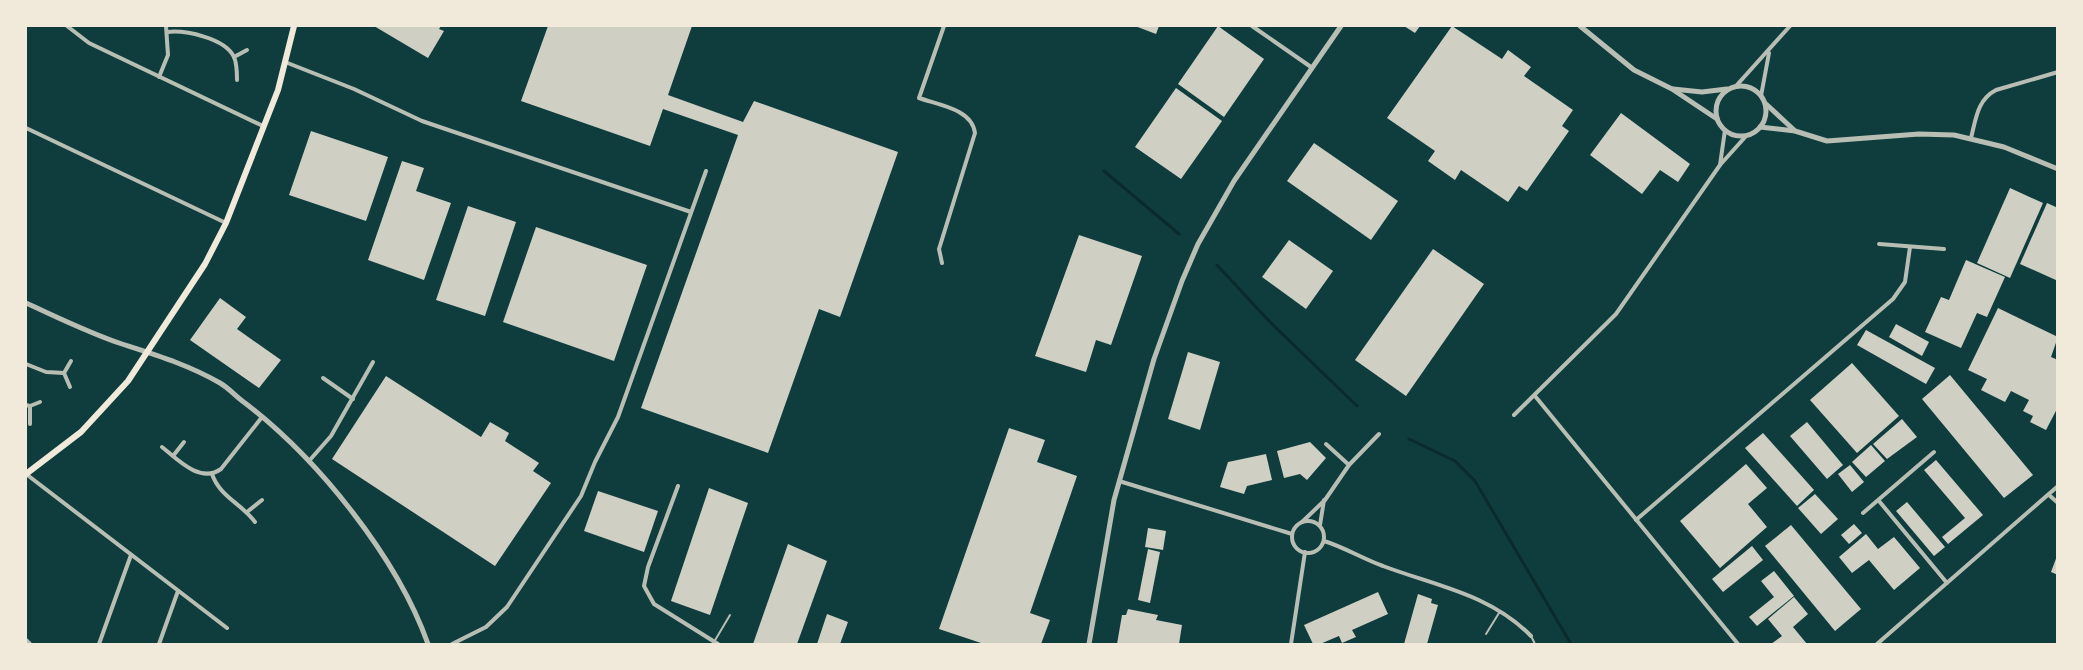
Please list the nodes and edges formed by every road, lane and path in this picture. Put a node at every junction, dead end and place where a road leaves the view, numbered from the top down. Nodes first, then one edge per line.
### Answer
1 (67, 26) edge
2 (166, 26) edge
3 (294, 26) edge
4 (944, 26) edge
5 (1252, 26) edge
6 (1341, 26) edge
7 (1580, 26) edge
8 (1790, 26) edge
9 (167, 32) junction
10 (247, 51) dead end
11 (1769, 52) junction
12 (234, 57) junction
13 (285, 62) junction
14 (1311, 67) junction
15 (2058, 72) edge
16 (159, 77) junction
17 (237, 80) dead end
18 (1736, 86) junction
19 (1672, 89) junction
20 (1727, 89) junction
21 (1761, 96) junction
22 (1765, 103) junction
23 (1717, 119) junction
24 (263, 126) junction
25 (1760, 127) junction
26 (26, 128) edge
27 (1725, 130) junction
28 (1795, 131) junction
29 (1747, 135) junction
30 (1971, 138) junction
31 (1720, 165) junction
32 (2058, 169) edge
33 (706, 171) dead end
34 (691, 212) junction
35 (226, 223) junction
36 (1879, 244) dead end
37 (1910, 247) junction
38 (1944, 249) dead end
39 (942, 263) dead end
40 (26, 303) edge
41 (147, 351) junction
42 (71, 361) dead end
43 (373, 362) dead end
44 (26, 364) edge
45 (64, 373) junction
46 (323, 378) dead end
47 (70, 387) dead end
48 (1535, 396) junction
49 (353, 399) junction
50 (40, 402) dead end
51 (28, 406) edge
52 (1514, 415) dead end
53 (262, 417) junction
54 (30, 424) dead end
55 (1379, 434) dead end
56 (184, 442) dead end
57 (1326, 444) dead end
58 (162, 447) dead end
59 (1934, 452) dead end
60 (173, 456) junction
61 (309, 461) junction
62 (1349, 465) junction
63 (26, 474) edge
64 (213, 474) junction
65 (1119, 481) junction
66 (678, 486) dead end
67 (2058, 486) edge
68 (2049, 495) junction
69 (262, 500) dead end
70 (1324, 500) junction
71 (1879, 501) junction
72 (2058, 503) edge
73 (248, 512) junction
74 (1863, 513) dead end
75 (1636, 520) junction
76 (255, 522) dead end
77 (1302, 522) junction
78 (1320, 525) junction
79 (1292, 534) junction
80 (1324, 541) junction
81 (1305, 552) junction
82 (130, 555) junction
83 (1947, 583) junction
84 (178, 591) junction
85 (1501, 610) junction
86 (730, 615) dead end
87 (227, 628) dead end
88 (1485, 634) dead end
89 (1531, 636) joint
90 (26, 640) edge
91 (716, 643) edge
92 (30, 645) edge
93 (99, 645) edge
94 (159, 645) edge
95 (428, 645) edge
96 (452, 645) edge
97 (1089, 645) edge
98 (1291, 645) edge
99 (1535, 645) edge
100 (1738, 645) edge
101 (1877, 645) edge

1 - 16 street
2 - 9 street
3 - 13 main road
4 - 39 street
5 - 14 street
6 - 14 street
7 - 19 street
8 - 11 street
9 - 12 street
9 - 16 street
10 - 12 street
11 - 18 street
11 - 21 street
12 - 17 street
13 - 24 main road
13 - 34 street
14 - 65 street
15 - 30 street
16 - 24 street
18 - 20 street
18 - 21 street
19 - 20 street
19 - 23 street
20 - 23 street
21 - 22 street
22 - 25 street
22 - 28 street
23 - 27 street
24 - 35 main road
25 - 28 street
25 - 29 street
26 - 35 street
27 - 29 street
27 - 31 street
28 - 30 street
29 - 31 street
30 - 32 street
31 - 48 street
33 - 34 street
34 - 96 street
35 - 41 main road
36 - 37 street
37 - 38 street
37 - 75 street
40 - 41 street
41 - 53 street
41 - 63 main road
42 - 45 street
43 - 49 street
44 - 45 street
45 - 47 street
46 - 49 street
48 - 52 street
48 - 75 street
49 - 61 street
50 - 51 street
51 - 54 street
53 - 61 street
53 - 64 street
55 - 62 street
56 - 60 street
57 - 62 street
58 - 60 street
59 - 71 street
60 - 64 street
61 - 95 street
62 - 70 street
63 - 82 street
64 - 73 street
65 - 79 street
65 - 97 street
66 - 91 street
67 - 68 street
68 - 72 street
68 - 83 street
69 - 73 street
70 - 77 street
70 - 78 street
71 - 74 street
71 - 83 street
73 - 76 street
75 - 100 street
77 - 78 street
77 - 79 street
78 - 80 street
79 - 81 street
80 - 81 street
80 - 85 street
81 - 98 street
82 - 84 street
82 - 93 street
83 - 101 street
84 - 87 street
84 - 94 street
85 - 88 lane
85 - 89 street
86 - 91 lane
89 - 99 lane
90 - 92 street

